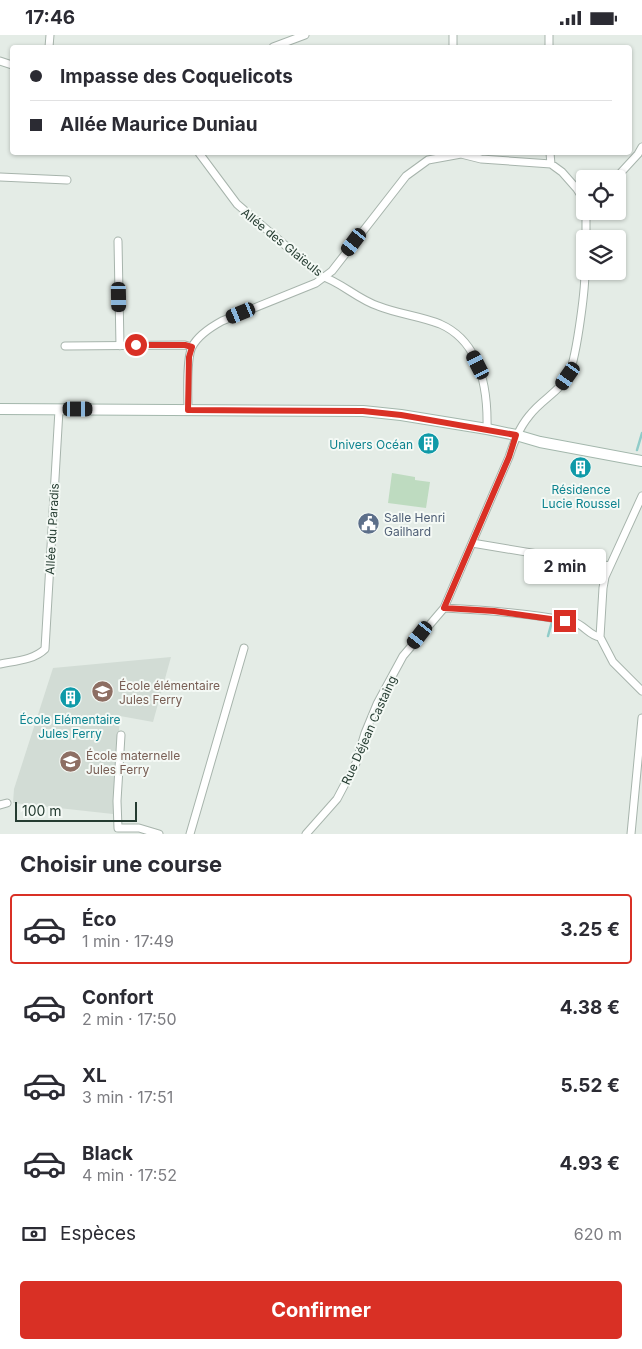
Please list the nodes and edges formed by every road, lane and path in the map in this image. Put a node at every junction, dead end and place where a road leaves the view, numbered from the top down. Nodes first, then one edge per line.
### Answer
1 (305, 35) edge
2 (278, 45) edge
3 (642, 147) edge
4 (200, 155) edge
5 (452, 155) edge
6 (468, 155) edge
7 (550, 155) edge
8 (551, 164) junction
9 (623, 170) edge
10 (0, 177) edge
11 (67, 180) dead end
12 (576, 190) edge
13 (118, 241) dead end
14 (325, 277) junction
15 (584, 280) edge
16 (65, 346) dead end
17 (120, 346) junction
18 (192, 347) junction
19 (0, 409) edge
20 (59, 410) junction
21 (188, 410) junction
22 (487, 429) junction
23 (516, 435) junction
24 (642, 461) edge
25 (642, 496) edge
26 (472, 543) junction
27 (610, 566) junction
28 (444, 608) junction
29 (600, 637) junction
30 (244, 648) dead end
31 (0, 664) edge
32 (642, 691) edge
33 (642, 718) edge
34 (121, 735) dead end
35 (159, 834) edge
36 (190, 834) edge
37 (306, 834) edge
38 (632, 834) edge

1 - 2 street
3 - 9 street
4 - 14 street, Allée des Glaïeuls
5 - 14 street
6 - 8 street
7 - 8 street
8 - 12 street
10 - 11 street
13 - 17 street
14 - 18 street
14 - 22 street, Allée des Glaïeuls
15 - 23 street, Rue Déjean Castaing
16 - 17 street
17 - 18 street
18 - 21 street
19 - 20 main road
20 - 21 main road
20 - 31 street, Allée du Paradis
21 - 22 main road
22 - 23 main road
23 - 24 main road
23 - 26 street, Rue Déjean Castaing
25 - 27 street
26 - 27 street
26 - 28 street, Rue Déjean Castaing
27 - 29 street
28 - 29 street
28 - 37 street, Rue Déjean Castaing
29 - 32 street
30 - 36 street
33 - 38 street
34 - 35 street

